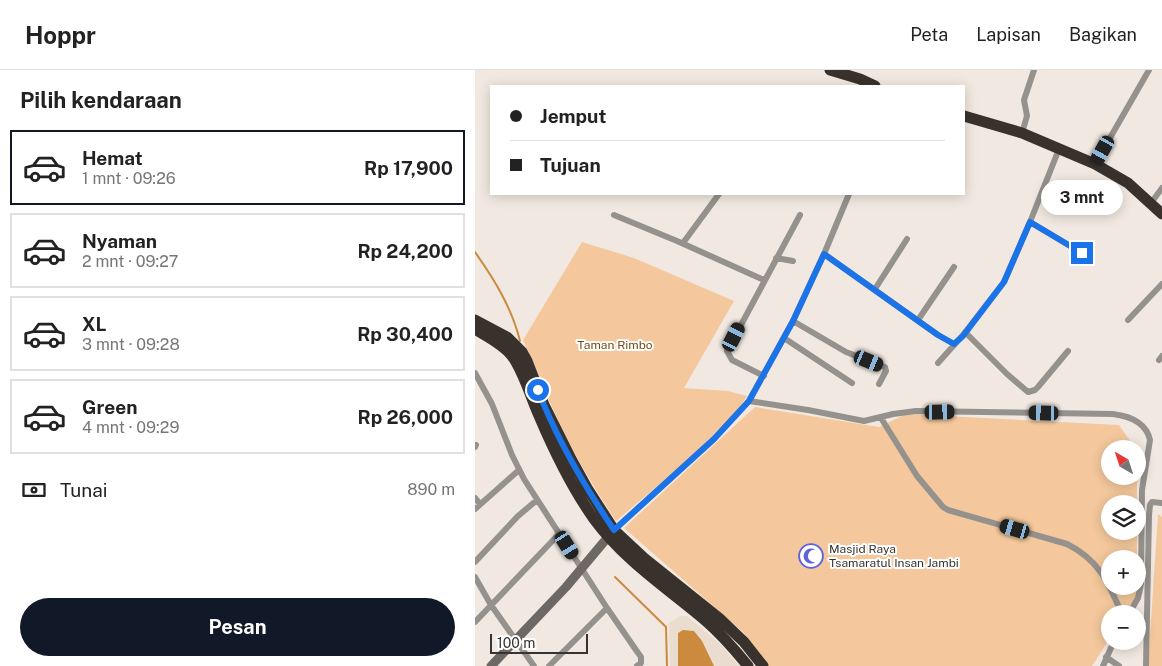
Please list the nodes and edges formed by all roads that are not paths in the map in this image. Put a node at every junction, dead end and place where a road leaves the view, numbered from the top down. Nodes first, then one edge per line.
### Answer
1 (830, 70) edge
2 (1034, 70) edge
3 (1149, 70) edge
4 (854, 74) edge
5 (873, 85) edge
6 (965, 116) edge
7 (1022, 133) junction
8 (1059, 149) junction
9 (1095, 164) junction
10 (1162, 188) edge
11 (718, 195) edge
12 (849, 195) edge
13 (1151, 203) junction
14 (1162, 214) edge
15 (614, 215) dead end
16 (800, 215) dead end
17 (1030, 222) junction
18 (907, 239) dead end
19 (683, 243) junction
20 (1082, 253) dead end
21 (824, 254) junction
22 (776, 258) junction
23 (793, 261) dead end
24 (954, 267) dead end
25 (764, 280) junction
26 (1162, 284) edge
27 (875, 289) junction
28 (475, 320) edge
29 (918, 320) junction
30 (1127, 320) dead end
31 (793, 321) junction
32 (475, 329) edge
33 (965, 332) junction
34 (784, 338) junction
35 (954, 344) junction
36 (1068, 351) dead end
37 (938, 362) dead end
38 (475, 374) edge
39 (764, 376) junction
40 (852, 383) dead end
41 (879, 384) dead end
42 (749, 401) junction
43 (881, 418) junction
44 (566, 462) junction
45 (519, 470) junction
46 (475, 498) edge
47 (537, 500) junction
48 (1162, 502) edge
49 (477, 506) edge
50 (559, 534) junction
51 (611, 534) junction
52 (475, 562) edge
53 (581, 568) junction
54 (475, 577) edge
55 (491, 605) junction
56 (1118, 605) edge
57 (1134, 605) edge
58 (607, 608) junction
59 (475, 622) edge
60 (516, 641) junction
61 (1110, 650) edge
62 (1107, 657) junction
63 (491, 666) edge
64 (534, 666) edge
65 (549, 666) edge
66 (637, 666) edge
67 (747, 666) edge
68 (763, 666) edge
69 (1103, 666) edge
70 (1119, 666) edge
71 (1146, 666) edge

1 - 4 highway
2 - 7 street
3 - 9 street
4 - 5 highway
6 - 7 highway
7 - 8 highway
8 - 9 highway
8 - 17 street
9 - 13 highway
10 - 13 street
11 - 19 street
12 - 21 street
13 - 14 highway
15 - 19 street
16 - 22 street
17 - 20 street
17 - 33 street
18 - 27 street
19 - 25 street
21 - 27 street
21 - 31 street
22 - 23 street
22 - 25 street
24 - 29 street
25 - 39 street
26 - 30 street
27 - 29 street
28 - 44 highway
29 - 35 street
31 - 34 street
31 - 41 street
32 - 44 highway
33 - 35 street
33 - 36 street
34 - 39 street
34 - 40 street
35 - 37 street
38 - 45 street
39 - 42 street
42 - 43 street
42 - 51 street
43 - 56 street
43 - 57 street
44 - 51 highway
45 - 47 street
45 - 49 street
46 - 49 street
47 - 50 street
47 - 52 street
48 - 71 street
50 - 53 street
50 - 55 street
51 - 53 street
51 - 67 highway
51 - 68 highway
53 - 58 street
53 - 60 street
54 - 55 street
55 - 59 street
55 - 60 street
58 - 65 street
58 - 66 street
60 - 63 street
60 - 64 street
61 - 62 street
62 - 69 street
62 - 70 street

